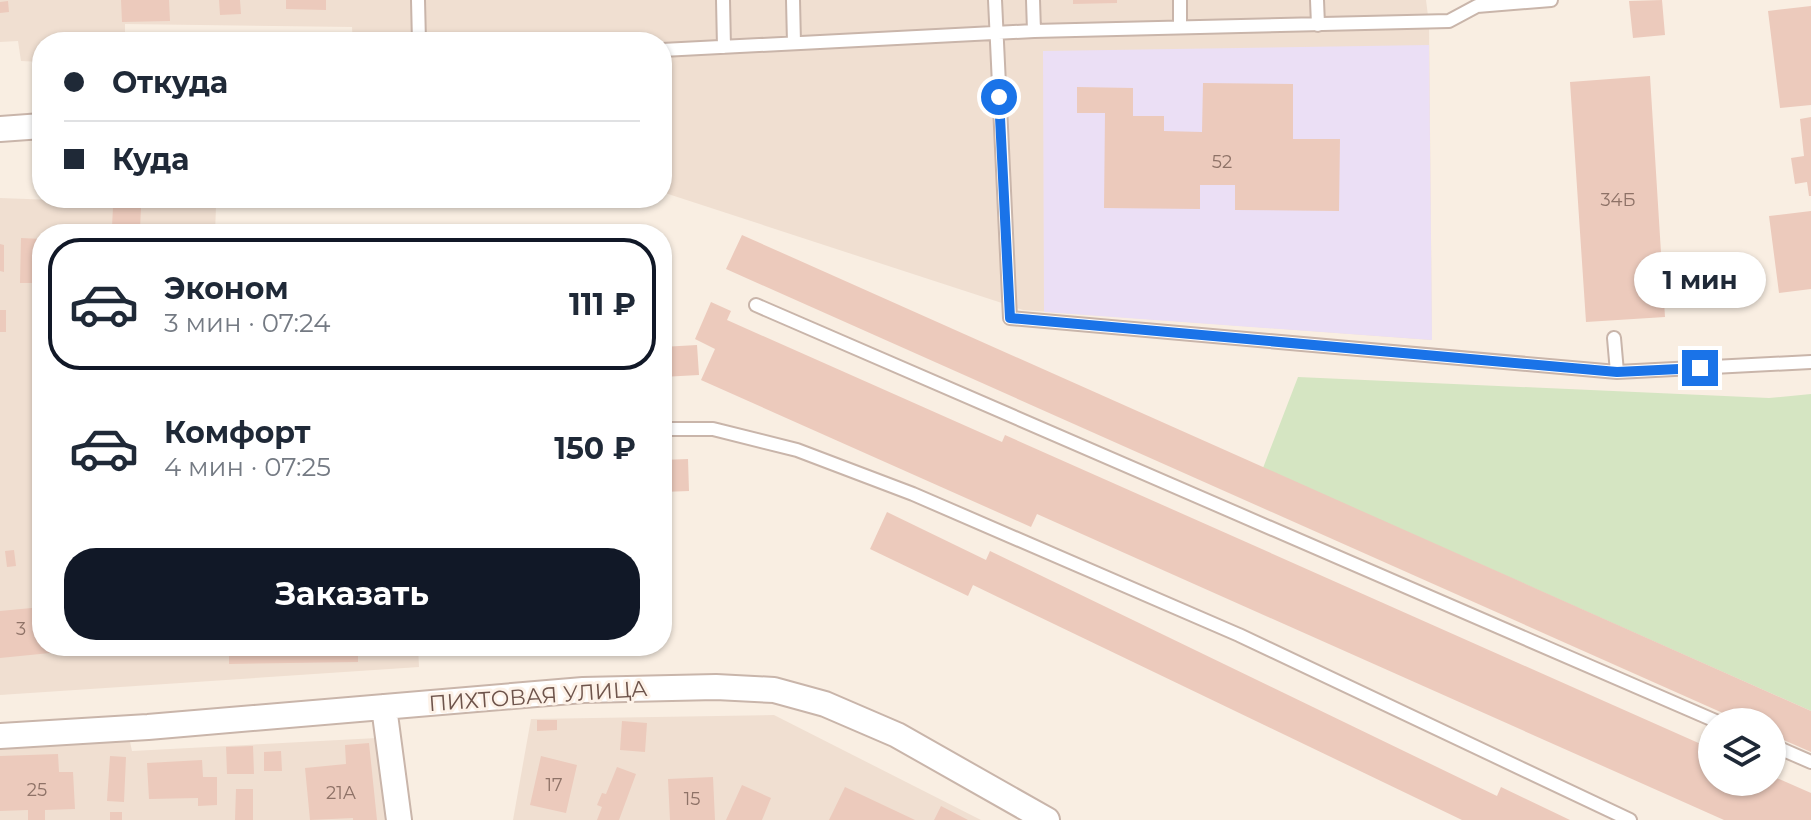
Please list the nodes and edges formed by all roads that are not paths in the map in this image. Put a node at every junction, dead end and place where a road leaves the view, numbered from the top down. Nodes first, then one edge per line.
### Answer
1 (418, 0) edge
2 (723, 0) edge
3 (793, 0) edge
4 (995, 0) edge
5 (1033, 0) edge
6 (1180, 0) edge
7 (1317, 0) edge
8 (1551, 0) edge
9 (1477, 3) edge
10 (1318, 25) junction
11 (1180, 27) junction
12 (1034, 31) junction
13 (419, 32) edge
14 (996, 34) junction
15 (794, 43) junction
16 (724, 47) junction
17 (672, 50) edge
18 (32, 127) edge
19 (0, 129) edge
20 (756, 305) dead end
21 (1614, 338) dead end
22 (1811, 362) edge
23 (1617, 372) junction
24 (672, 429) edge
25 (384, 707) junction
26 (1698, 713) edge
27 (0, 736) edge
28 (1786, 751) edge
29 (1811, 762) edge
30 (399, 820) edge
31 (1047, 820) edge
32 (1630, 820) edge

1 - 13 lane
2 - 16 lane
3 - 15 lane
4 - 14 lane
5 - 12 lane
6 - 11 lane
7 - 10 lane
8 - 9 lane
9 - 10 lane
10 - 11 lane
11 - 12 lane
12 - 14 lane
14 - 15 lane
14 - 23 lane
15 - 16 lane
16 - 17 lane
18 - 19 street
20 - 26 lane
21 - 23 lane
22 - 23 lane
24 - 32 lane
25 - 27 street, ПИХТОВАЯ УЛИЦА
25 - 30 street
25 - 31 street, ПИХТОВАЯ УЛИЦА
28 - 29 lane

